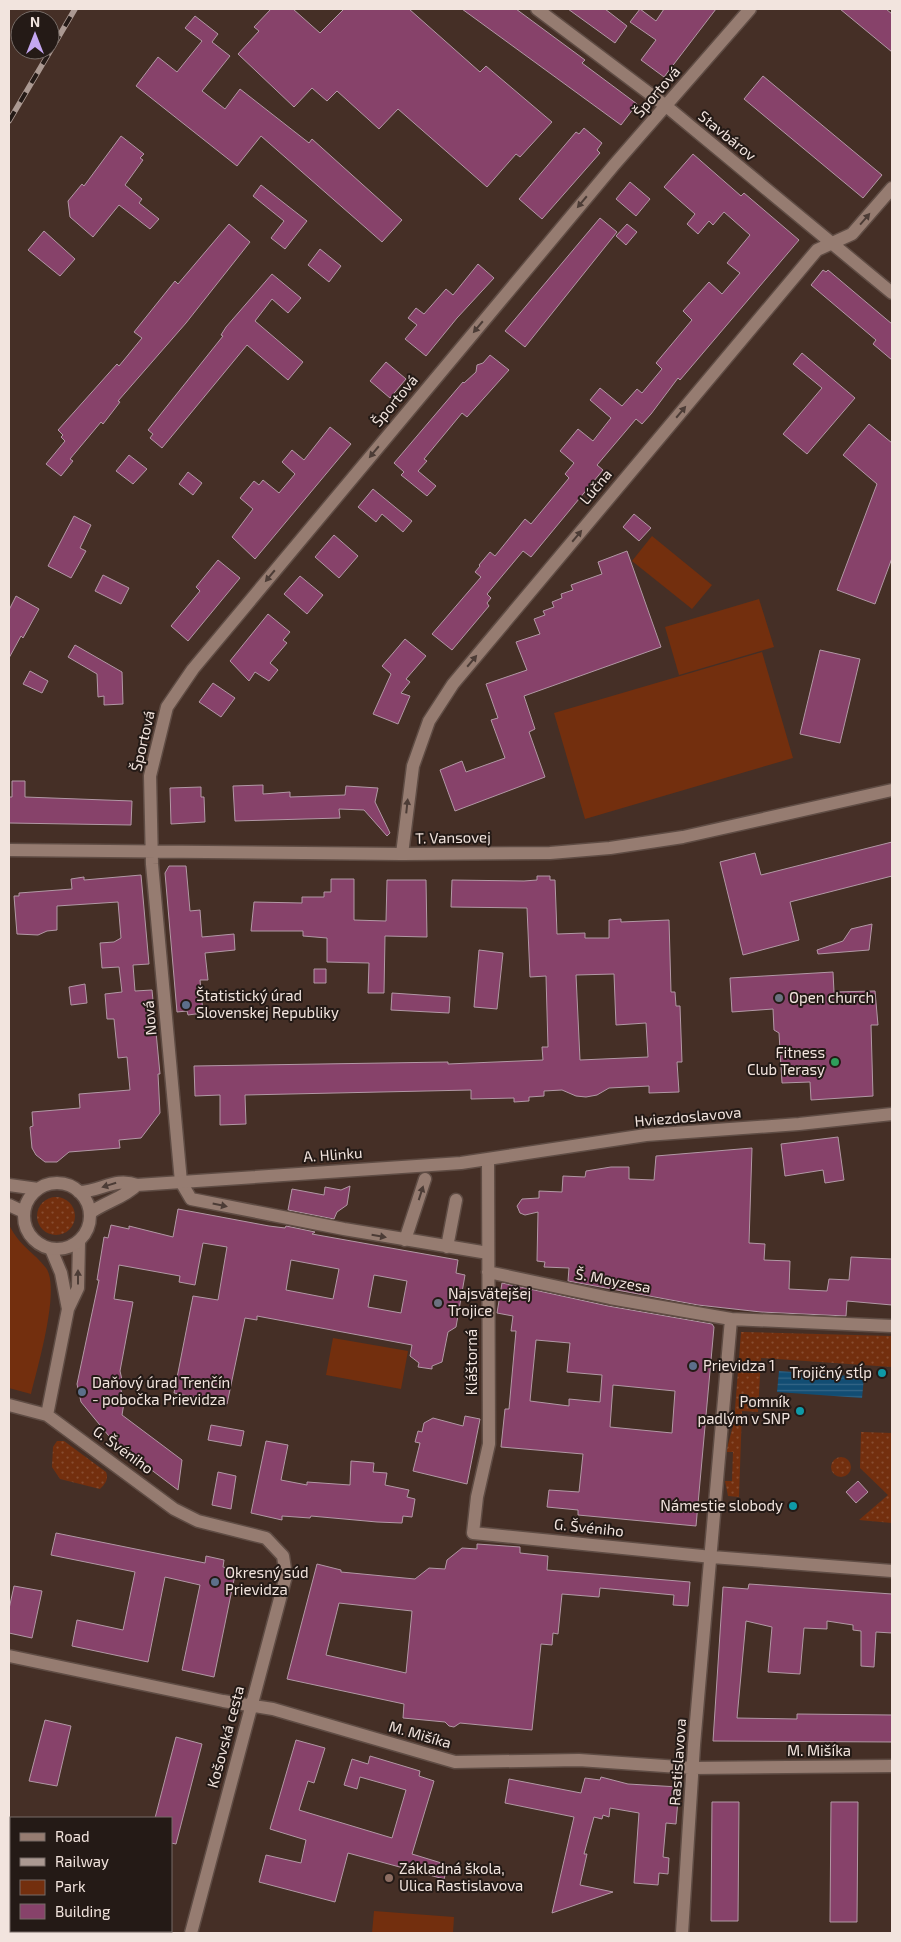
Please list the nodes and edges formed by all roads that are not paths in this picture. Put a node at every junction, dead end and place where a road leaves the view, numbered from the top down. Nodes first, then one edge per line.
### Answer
1 (538, 9) edge
2 (750, 9) edge
3 (666, 106) junction
4 (892, 188) edge
5 (832, 243) junction
6 (892, 293) edge
7 (892, 790) edge
8 (9, 850) edge
9 (152, 852) junction
10 (402, 854) junction
11 (892, 1114) edge
12 (488, 1160) junction
13 (425, 1179) dead end
14 (181, 1182) junction
15 (9, 1185) edge
16 (138, 1185) junction
17 (38, 1189) junction
18 (79, 1192) junction
19 (456, 1200) dead end
20 (9, 1205) edge
21 (24, 1212) junction
22 (90, 1213) junction
23 (405, 1240) junction
24 (79, 1242) junction
25 (448, 1247) junction
26 (51, 1249) junction
27 (488, 1253) junction
28 (488, 1272) junction
29 (68, 1309) junction
30 (731, 1319) junction
31 (892, 1326) edge
32 (9, 1405) edge
33 (47, 1415) junction
34 (472, 1533) joint
35 (279, 1549) joint
36 (707, 1557) junction
37 (892, 1571) edge
38 (9, 1656) edge
39 (251, 1706) junction
40 (892, 1766) edge
41 (693, 1768) junction
42 (191, 1933) edge
43 (682, 1933) edge

1 - 3 street, Stavbárov
2 - 3 street, Športová
3 - 5 street, Stavbárov
3 -> 9 street, Športová
5 -> 4 street, Lúčna
5 - 6 street, Stavbárov
10 -> 5 street, Lúčna
7 - 10 street, T. Vansovej
8 - 9 street, T. Vansovej
9 - 10 street, T. Vansovej
9 - 14 street, Nová
11 - 12 street, Hviezdoslavova
12 - 14 street, A. Hlinku
12 - 27 street, Kláštorná
23 -> 13 street
14 - 16 street, A. Hlinku
14 -> 23 street
15 - 17 street
16 -> 18 street, A. Hlinku
16 - 22 street, A. Hlinku
17 - 18 street
17 - 21 street
18 - 22 street
19 - 25 street
20 - 21 street
21 - 26 street
22 - 24 street
23 - 25 street
24 - 26 street
29 -> 24 street
25 - 27 street
26 - 29 street
27 - 28 street, Kláštorná
28 - 30 street, Š. Moyzesa
28 - 34 street, Kláštorná
29 - 33 street
30 - 31 street
30 - 36 street
32 - 33 street
33 - 35 street, G. Švéniho
34 - 36 street, G. Švéniho
35 - 39 street, Košovská cesta
36 - 37 street
36 - 41 street, Rastislavova
38 - 39 street, M. Mišíka
39 - 41 street, M. Mišíka
39 - 42 street, Košovská cesta
40 - 41 street, M. Mišíka
41 - 43 street, Rastislavova

